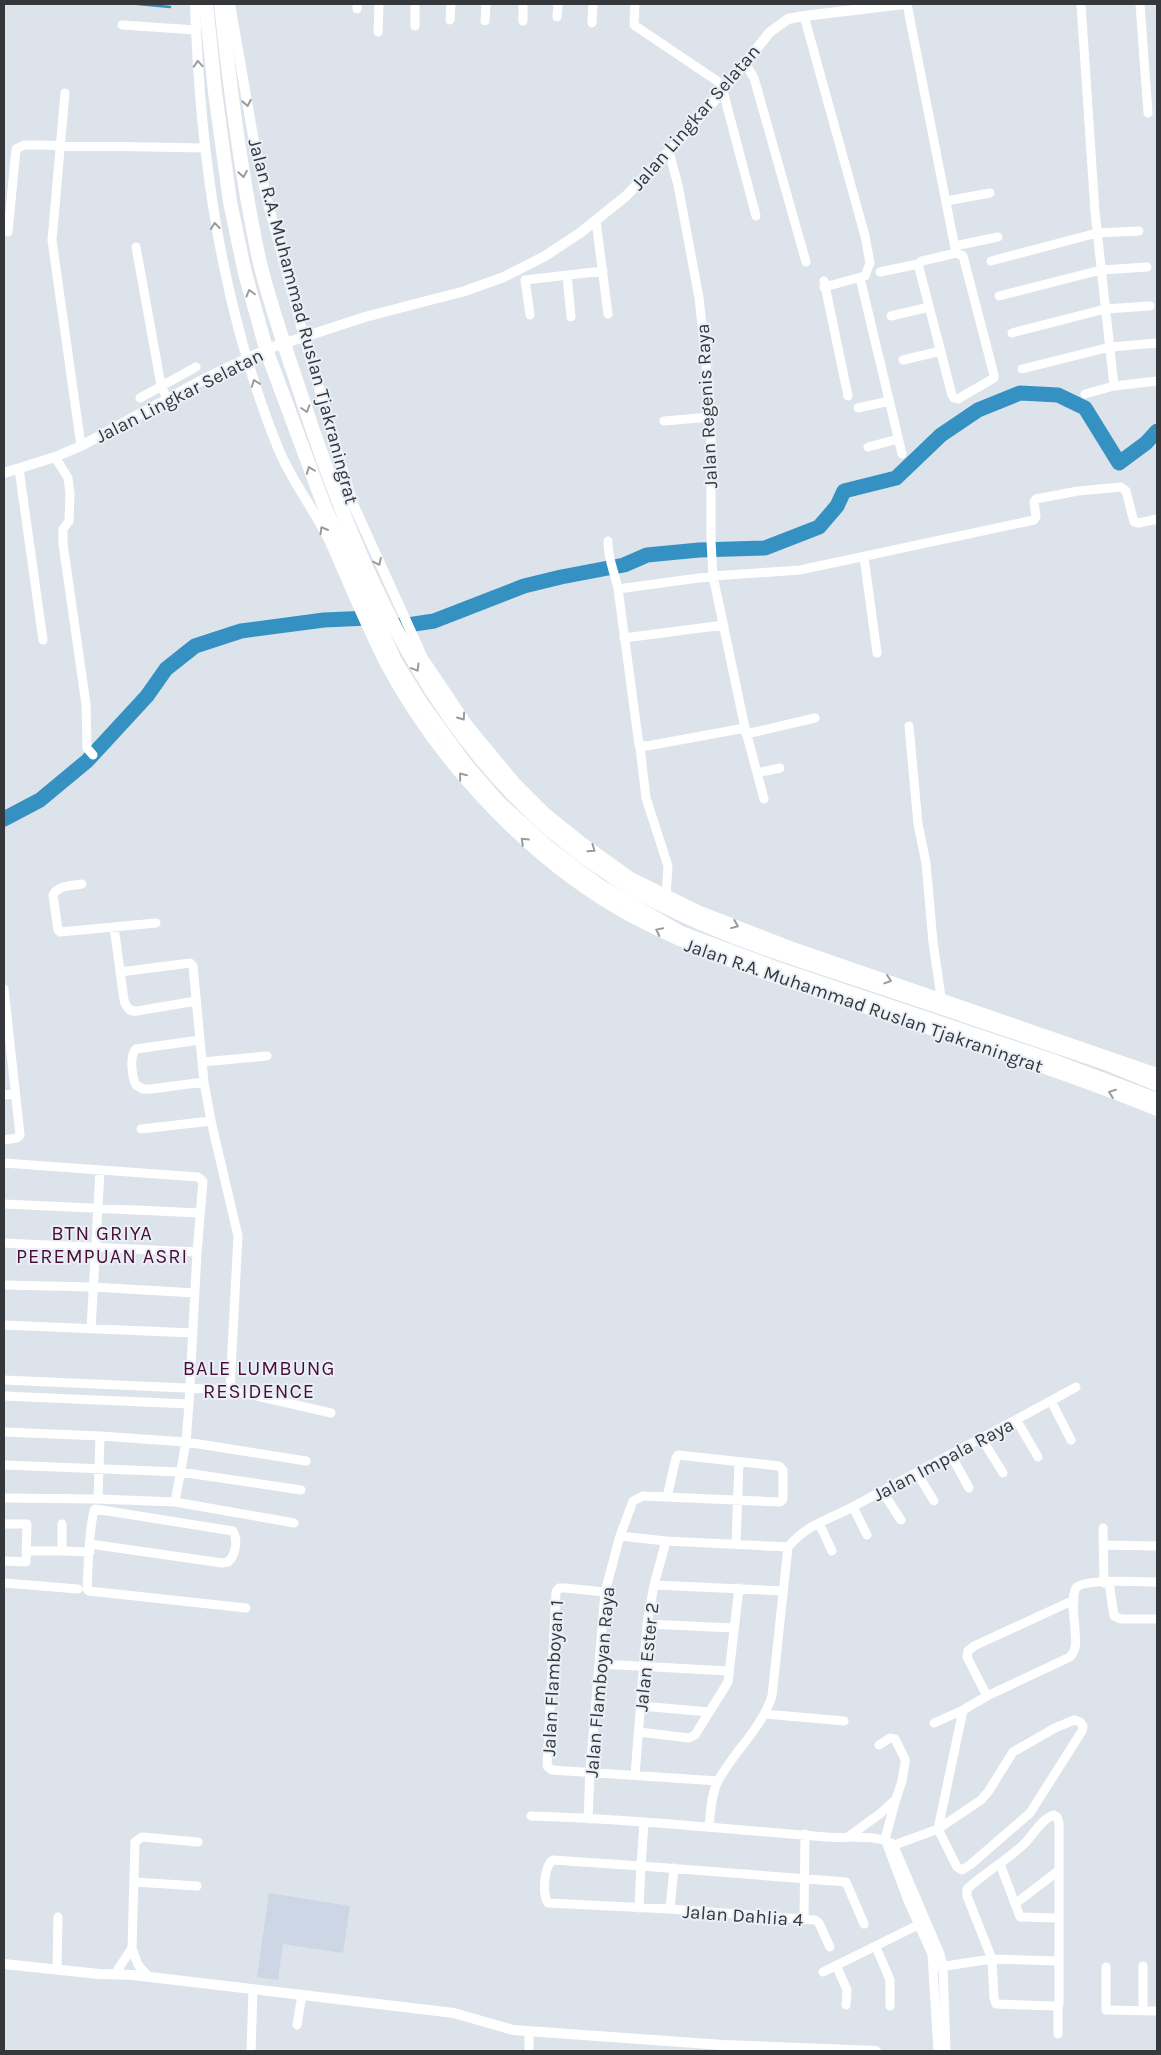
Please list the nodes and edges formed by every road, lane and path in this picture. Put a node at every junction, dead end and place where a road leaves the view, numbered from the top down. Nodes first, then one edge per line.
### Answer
1 (195, 4) edge
2 (206, 4) edge
3 (221, 4) edge
4 (230, 4) edge
5 (379, 4) edge
6 (415, 4) edge
7 (450, 4) edge
8 (486, 4) edge
9 (524, 4) edge
10 (558, 4) edge
11 (594, 4) edge
12 (635, 4) edge
13 (902, 4) edge
14 (1081, 4) edge
15 (1140, 4) edge
16 (804, 16) junction
17 (557, 17) dead end
18 (450, 20) dead end
19 (485, 21) dead end
20 (523, 21) dead end
21 (592, 23) dead end
22 (122, 25) dead end
23 (415, 26) dead end
24 (196, 30) junction
25 (378, 32) dead end
26 (744, 63) junction
27 (724, 89) junction
28 (65, 93) dead end
29 (1148, 113) dead end
30 (60, 145) junction
31 (205, 148) junction
32 (669, 152) junction
33 (990, 193) dead end
34 (946, 200) junction
35 (756, 216) dead end
36 (596, 221) junction
37 (1139, 231) dead end
38 (8, 232) dead end
39 (1097, 233) junction
40 (998, 237) dead end
41 (136, 248) dead end
42 (955, 249) junction
43 (991, 261) dead end
44 (806, 262) dead end
45 (918, 264) junction
46 (1147, 267) dead end
47 (1101, 270) junction
48 (603, 271) junction
49 (880, 272) dead end
50 (567, 275) junction
51 (860, 278) junction
52 (999, 296) dead end
53 (1150, 306) dead end
54 (929, 308) junction
55 (1105, 309) junction
56 (608, 314) dead end
57 (530, 316) dead end
58 (891, 316) dead end
59 (571, 317) dead end
60 (1012, 333) dead end
61 (304, 337) junction
62 (1157, 342) edge
63 (1110, 346) junction
64 (941, 351) junction
65 (246, 358) junction
66 (903, 360) dead end
67 (196, 367) dead end
68 (1022, 369) dead end
69 (1157, 381) edge
70 (161, 385) junction
71 (1114, 386) junction
72 (1085, 394) dead end
73 (848, 396) dead end
74 (140, 398) dead end
75 (167, 399) junction
76 (889, 401) junction
77 (858, 408) dead end
78 (711, 417) junction
79 (664, 421) dead end
80 (898, 440) junction
81 (81, 446) junction
82 (868, 447) dead end
83 (902, 454) dead end
84 (55, 457) junction
85 (19, 469) junction
86 (4, 474) edge
87 (1157, 519) edge
88 (608, 541) dead end
89 (864, 557) junction
90 (713, 576) junction
91 (618, 589) junction
92 (371, 608) junction
93 (724, 625) junction
94 (380, 627) junction
95 (624, 638) junction
96 (43, 640) dead end
97 (877, 652) dead end
98 (391, 665) junction
99 (815, 718) dead end
100 (909, 726) dead end
101 (745, 731) junction
102 (640, 747) junction
103 (92, 755) dead end
104 (780, 768) dead end
105 (757, 773) junction
106 (764, 799) dead end
107 (82, 884) dead end
108 (666, 896) junction
109 (156, 923) dead end
110 (114, 927) junction
111 (120, 972) junction
112 (4, 989) edge
113 (941, 997) junction
114 (196, 1001) junction
115 (5, 1015) edge
116 (200, 1040) junction
117 (8, 1056) edge
118 (267, 1056) dead end
119 (203, 1062) junction
120 (1157, 1074) edge
121 (204, 1082) junction
122 (1157, 1084) edge
123 (15, 1094) junction
124 (4, 1095) edge
125 (1157, 1100) edge
126 (1157, 1111) edge
127 (211, 1121) junction
128 (141, 1129) dead end
129 (4, 1140) edge
130 (4, 1163) edge
131 (100, 1171) junction
132 (4, 1204) edge
133 (98, 1208) junction
134 (200, 1213) junction
135 (4, 1243) edge
136 (96, 1246) junction
137 (197, 1252) junction
138 (4, 1285) edge
139 (93, 1287) junction
140 (195, 1293) junction
141 (4, 1325) edge
142 (91, 1329) junction
143 (192, 1333) junction
144 (4, 1380) edge
145 (1076, 1387) dead end
146 (190, 1388) junction
147 (230, 1390) junction
148 (4, 1396) edge
149 (1051, 1401) junction
150 (189, 1404) junction
151 (331, 1413) dead end
152 (1017, 1421) junction
153 (4, 1432) edge
154 (100, 1436) junction
155 (982, 1439) junction
156 (1071, 1440) dead end
157 (186, 1442) junction
158 (951, 1455) junction
159 (1038, 1457) dead end
160 (306, 1461) dead end
161 (739, 1462) junction
162 (4, 1465) edge
163 (99, 1469) junction
164 (180, 1472) junction
165 (917, 1472) junction
166 (1003, 1473) dead end
167 (970, 1488) dead end
168 (301, 1490) dead end
169 (882, 1491) junction
170 (667, 1497) junction
171 (4, 1498) edge
172 (98, 1499) junction
173 (738, 1501) junction
174 (934, 1501) dead end
175 (175, 1502) junction
176 (852, 1507) junction
177 (901, 1520) dead end
178 (294, 1523) dead end
179 (4, 1524) edge
180 (62, 1524) dead end
181 (819, 1524) junction
182 (1103, 1528) dead end
183 (868, 1535) dead end
184 (620, 1536) junction
185 (666, 1541) junction
186 (736, 1544) junction
187 (1103, 1545) junction
188 (1157, 1546) edge
189 (788, 1547) junction
190 (90, 1548) junction
191 (26, 1551) junction
192 (62, 1551) junction
193 (832, 1551) dead end
194 (4, 1561) edge
195 (1107, 1582) junction
196 (1157, 1582) edge
197 (4, 1583) edge
198 (654, 1585) junction
199 (739, 1588) junction
200 (78, 1589) dead end
201 (782, 1591) junction
202 (604, 1592) junction
203 (1074, 1600) junction
204 (246, 1608) dead end
205 (1157, 1619) edge
206 (647, 1624) junction
207 (734, 1628) junction
208 (600, 1664) junction
209 (643, 1665) junction
210 (729, 1671) junction
211 (987, 1696) junction
212 (641, 1706) junction
213 (963, 1710) junction
214 (709, 1712) junction
215 (765, 1714) junction
216 (844, 1721) dead end
217 (934, 1723) dead end
218 (638, 1732) junction
219 (879, 1745) dead end
220 (590, 1772) junction
221 (635, 1775) junction
222 (718, 1781) junction
223 (896, 1799) junction
224 (531, 1816) dead end
225 (588, 1819) junction
226 (644, 1822) junction
227 (709, 1826) junction
228 (938, 1829) junction
229 (805, 1834) junction
230 (848, 1838) junction
231 (198, 1842) dead end
232 (889, 1843) junction
233 (1000, 1864) junction
234 (641, 1866) junction
235 (674, 1868) junction
236 (1058, 1871) junction
237 (804, 1878) junction
238 (135, 1882) junction
239 (197, 1886) dead end
240 (912, 1900) junction
241 (1015, 1904) junction
242 (638, 1908) junction
243 (670, 1910) junction
244 (58, 1917) dead end
245 (1058, 1918) junction
246 (804, 1919) junction
247 (864, 1924) dead end
248 (920, 1924) junction
249 (830, 1947) dead end
250 (876, 1947) junction
251 (132, 1948) junction
252 (992, 1959) junction
253 (1058, 1961) junction
254 (4, 1964) edge
255 (836, 1965) junction
256 (1143, 1966) dead end
257 (938, 1967) junction
258 (1106, 1967) dead end
259 (57, 1970) junction
260 (824, 1972) dead end
261 (115, 1974) junction
262 (149, 1977) junction
263 (253, 1990) junction
264 (302, 1995) junction
265 (846, 2004) dead end
266 (890, 2006) dead end
267 (1058, 2006) junction
268 (1143, 2010) junction
269 (1157, 2010) edge
270 (297, 2025) dead end
271 (529, 2031) junction
272 (1058, 2034) dead end
273 (811, 2049) edge
274 (251, 2051) edge
275 (529, 2051) edge
276 (854, 2051) edge
277 (876, 2051) edge
278 (938, 2051) edge
279 (946, 2051) edge

1 - 24 street, Jalan R.A. Muhammad Ruslan Tjakraningrat
92 -> 2 highway, Jalan R.A. Muhammad Ruslan Tjakraningrat
3 -> 92 highway, Jalan R.A. Muhammad Ruslan Tjakraningrat
4 -> 61 street, Jalan R.A. Muhammad Ruslan Tjakraningrat
5 - 25 street
6 - 23 street
7 - 18 street
8 - 19 street
9 - 20 street
10 - 17 street
11 - 21 street
12 - 27 street
13 - 16 street, Jalan Lingkar Selatan
13 - 34 street
14 - 39 street
15 - 29 street
16 - 26 street, Jalan Lingkar Selatan
16 - 51 street
22 - 24 street
31 -> 24 street, Jalan R.A. Muhammad Ruslan Tjakraningrat
26 - 27 street, Jalan Lingkar Selatan
26 - 44 street
27 - 32 street, Jalan Lingkar Selatan
27 - 35 street
28 - 30 street
30 - 31 street
30 - 38 street
30 - 81 street
65 -> 31 street, Jalan R.A. Muhammad Ruslan Tjakraningrat
32 - 36 street, Jalan Lingkar Selatan
32 - 78 street, Jalan Regenis Raya
33 - 34 street
34 - 42 street
36 - 48 street
36 - 61 street, Jalan Lingkar Selatan
37 - 39 street
39 - 43 street
39 - 47 street
40 - 42 street
41 - 70 street
42 - 45 street
42 - 64 street
45 - 49 street
45 - 54 street
46 - 47 street
47 - 52 street
47 - 55 street
48 - 50 street
48 - 56 street
50 - 57 street
50 - 59 street
51 - 73 street
51 - 76 street
53 - 55 street
54 - 58 street
54 - 64 street
55 - 60 street
55 - 63 street
61 - 65 street, Jalan Lingkar Selatan
61 -> 108 street, Jalan R.A. Muhammad Ruslan Tjakraningrat
62 - 63 street
63 - 68 street
63 - 71 street
64 - 66 street
65 - 75 street, Jalan Lingkar Selatan
92 -> 65 street, Jalan R.A. Muhammad Ruslan Tjakraningrat
67 - 70 street
69 - 71 street
70 - 74 street
70 - 75 street
71 - 72 street
75 - 81 street, Jalan Lingkar Selatan
76 - 77 street
76 - 80 street
78 - 79 street
78 - 90 street, Jalan Regenis Raya
80 - 82 street
80 - 83 street
81 - 84 street, Jalan Lingkar Selatan
84 - 85 street, Jalan Lingkar Selatan
84 - 103 street
85 - 86 street, Jalan Lingkar Selatan
85 - 96 street
87 - 89 street
88 - 91 street
89 - 90 street
89 - 97 street
90 - 91 street
90 - 93 street, Jalan Regenis Raya
91 - 95 street
92 - 94 highway, Jalan R.A. Muhammad Ruslan Tjakraningrat
92 - 94 street, Jalan R.A. Muhammad Ruslan Tjakraningrat
93 - 95 street
93 - 101 street, Jalan Regenis Raya
94 - 98 highway, Jalan R.A. Muhammad Ruslan Tjakraningrat
94 -> 122 highway, Jalan R.A. Muhammad Ruslan Tjakraningrat
95 - 102 street
98 - 125 highway, Jalan R.A. Muhammad Ruslan Tjakraningrat
126 -> 98 street, Jalan R.A. Muhammad Ruslan Tjakraningrat
99 - 101 street
100 - 113 street
101 - 102 street
101 - 105 street, Jalan Regenis Raya
102 - 108 street
104 - 105 street
105 - 106 street, Jalan Regenis Raya
107 - 110 street
108 -> 113 street, Jalan R.A. Muhammad Ruslan Tjakraningrat
109 - 110 street
110 - 111 street
111 - 114 street
111 - 114 street
112 - 115 street
113 - 120 street, Jalan R.A. Muhammad Ruslan Tjakraningrat
114 - 116 street
115 - 117 street
116 - 119 street
116 - 121 street
117 - 123 street
118 - 119 street
119 - 121 street
121 - 127 street
123 - 124 street
123 - 129 street
127 - 128 street
127 - 147 street
130 - 131 street
131 - 133 street
131 - 134 street
132 - 133 street
133 - 134 street
133 - 136 street
134 - 137 street
135 - 136 street
136 - 137 street
136 - 139 street
137 - 140 street
138 - 139 street
139 - 140 street
139 - 142 street
140 - 143 street
141 - 142 street
142 - 143 street
143 - 146 street
144 - 146 street
145 - 149 street, Jalan Impala Raya
146 - 147 street
146 - 150 street
147 - 151 street
148 - 150 street
149 - 152 street, Jalan Impala Raya
149 - 156 street
150 - 157 street
152 - 155 street, Jalan Impala Raya
152 - 159 street
153 - 154 street
154 - 157 street
154 - 163 street
155 - 158 street, Jalan Impala Raya
155 - 166 street
157 - 160 street
157 - 164 street
158 - 165 street, Jalan Impala Raya
158 - 167 street
161 - 170 street
161 - 173 street
161 - 173 street
162 - 163 street
163 - 164 street
163 - 172 street
164 - 168 street
164 - 175 street
165 - 169 street, Jalan Impala Raya
165 - 174 street
169 - 176 street, Jalan Impala Raya
169 - 177 street
170 - 173 street
170 - 184 street, Jalan Flamboyan Raya
171 - 172 street
172 - 175 street
173 - 186 street
175 - 178 street
176 - 181 street, Jalan Impala Raya
176 - 183 street
179 - 191 street
180 - 192 street
181 - 189 street, Jalan Impala Raya
181 - 193 street
182 - 187 street
184 - 185 street
184 - 202 street, Jalan Flamboyan Raya
185 - 186 street
185 - 198 street, Jalan Ester 2
186 - 189 street
187 - 188 street
187 - 195 street
189 - 201 street
190 - 190 street
190 - 192 street
190 - 204 street
191 - 192 street
191 - 194 street
195 - 196 street
195 - 203 street
195 - 205 street
197 - 200 street
198 - 199 street
198 - 206 street, Jalan Ester 2
199 - 201 street
199 - 207 street
201 - 215 street
202 - 208 street, Jalan Flamboyan Raya
202 - 220 street, Jalan Flamboyan 1
203 - 211 street
203 - 211 street
206 - 207 street
206 - 209 street, Jalan Ester 2
207 - 210 street
208 - 209 street
208 - 220 street, Jalan Flamboyan Raya
209 - 210 street
209 - 212 street, Jalan Ester 2
210 - 214 street
211 - 213 street
212 - 214 street
212 - 218 street, Jalan Ester 2
213 - 217 street
213 - 228 street
214 - 218 street
215 - 216 street
215 - 222 street
218 - 221 street, Jalan Ester 2
219 - 223 street
220 - 221 street
220 - 225 street, Jalan Flamboyan Raya
221 - 222 street
222 - 227 street
223 - 230 street
223 - 232 street
224 - 225 street
225 - 226 street
226 - 227 street
226 - 234 street
227 - 229 street
228 - 228 street
228 - 232 street
229 - 230 street
229 - 237 street
230 - 232 street
231 - 238 street
232 - 240 street
233 - 236 street
233 - 241 street
233 - 252 street
234 - 235 street
234 - 242 street
234 - 242 street, Jalan Dahlia 4
235 - 237 street
235 - 243 street
236 - 241 street
236 - 245 street
237 - 246 street
237 - 247 street
238 - 239 street
238 - 251 street
240 - 248 street
240 - 257 street
241 - 245 street
242 - 243 street, Jalan Dahlia 4
243 - 246 street, Jalan Dahlia 4
244 - 259 street
245 - 253 street
246 - 249 street, Jalan Dahlia 4
248 - 250 street
248 - 257 street
250 - 255 street
250 - 266 street
251 - 261 street
251 - 262 street
252 - 253 street
252 - 257 street
252 - 267 street
253 - 267 street
254 - 259 street
255 - 260 street
255 - 265 street
256 - 268 street
257 - 278 street
257 - 279 street
258 - 268 street
259 - 261 street
261 - 262 street
262 - 263 street
263 - 264 street
263 - 274 street
264 - 270 street
264 - 271 street
267 - 272 street
268 - 269 street
271 - 273 street
271 - 275 street
273 - 276 street
276 - 277 street

